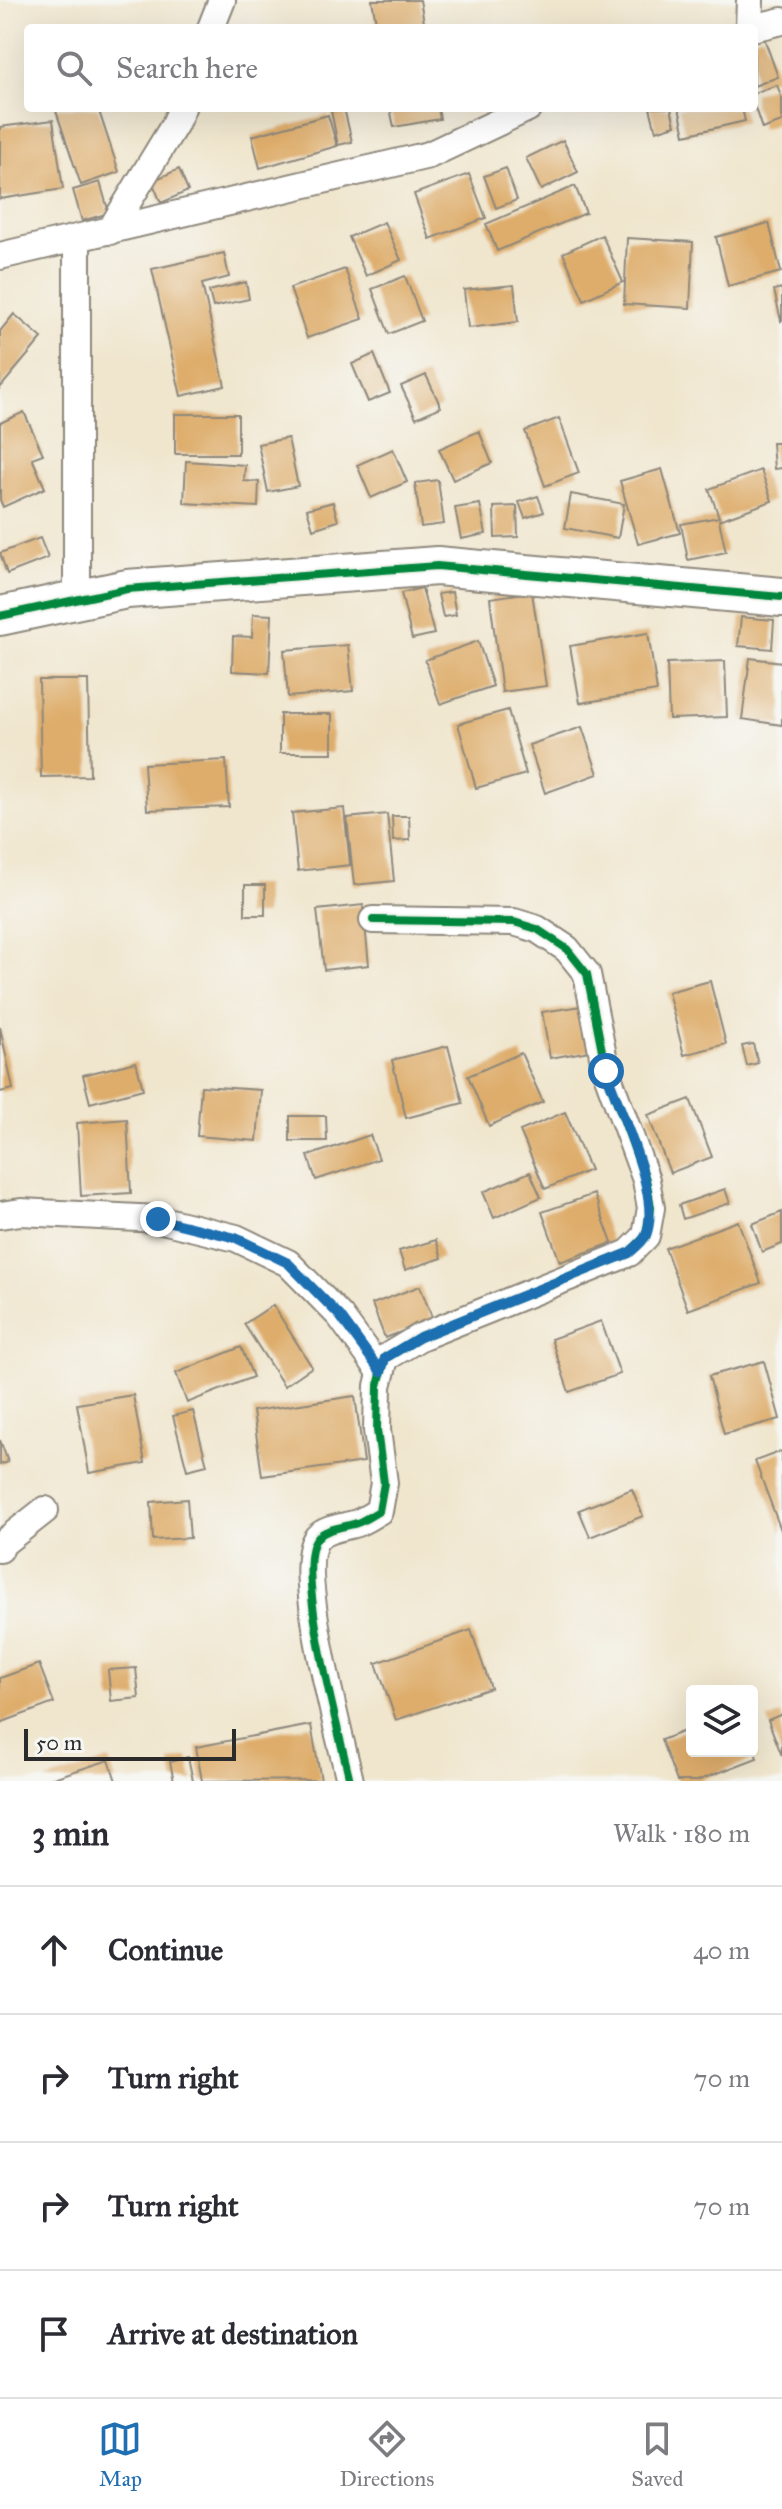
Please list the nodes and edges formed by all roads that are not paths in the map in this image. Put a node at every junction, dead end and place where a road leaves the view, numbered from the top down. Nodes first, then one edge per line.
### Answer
1 (222, 0) edge
2 (750, 0) edge
3 (782, 21) edge
4 (213, 24) edge
5 (750, 24) edge
6 (758, 26) edge
7 (180, 112) edge
8 (520, 112) edge
9 (110, 231) junction
10 (77, 239) junction
11 (0, 256) edge
12 (782, 597) edge
13 (77, 601) junction
14 (0, 616) edge
15 (373, 920) dead end
16 (0, 1215) edge
17 (381, 1372) junction
18 (45, 1510) dead end
19 (0, 1549) edge
20 (350, 1781) edge

1 - 4 street
2 - 5 street
3 - 6 street
7 - 9 street
8 - 9 street
9 - 10 street
10 - 11 street
10 - 13 street
12 - 13 street
13 - 14 street
15 - 17 street
16 - 17 street
17 - 20 street
18 - 19 street

